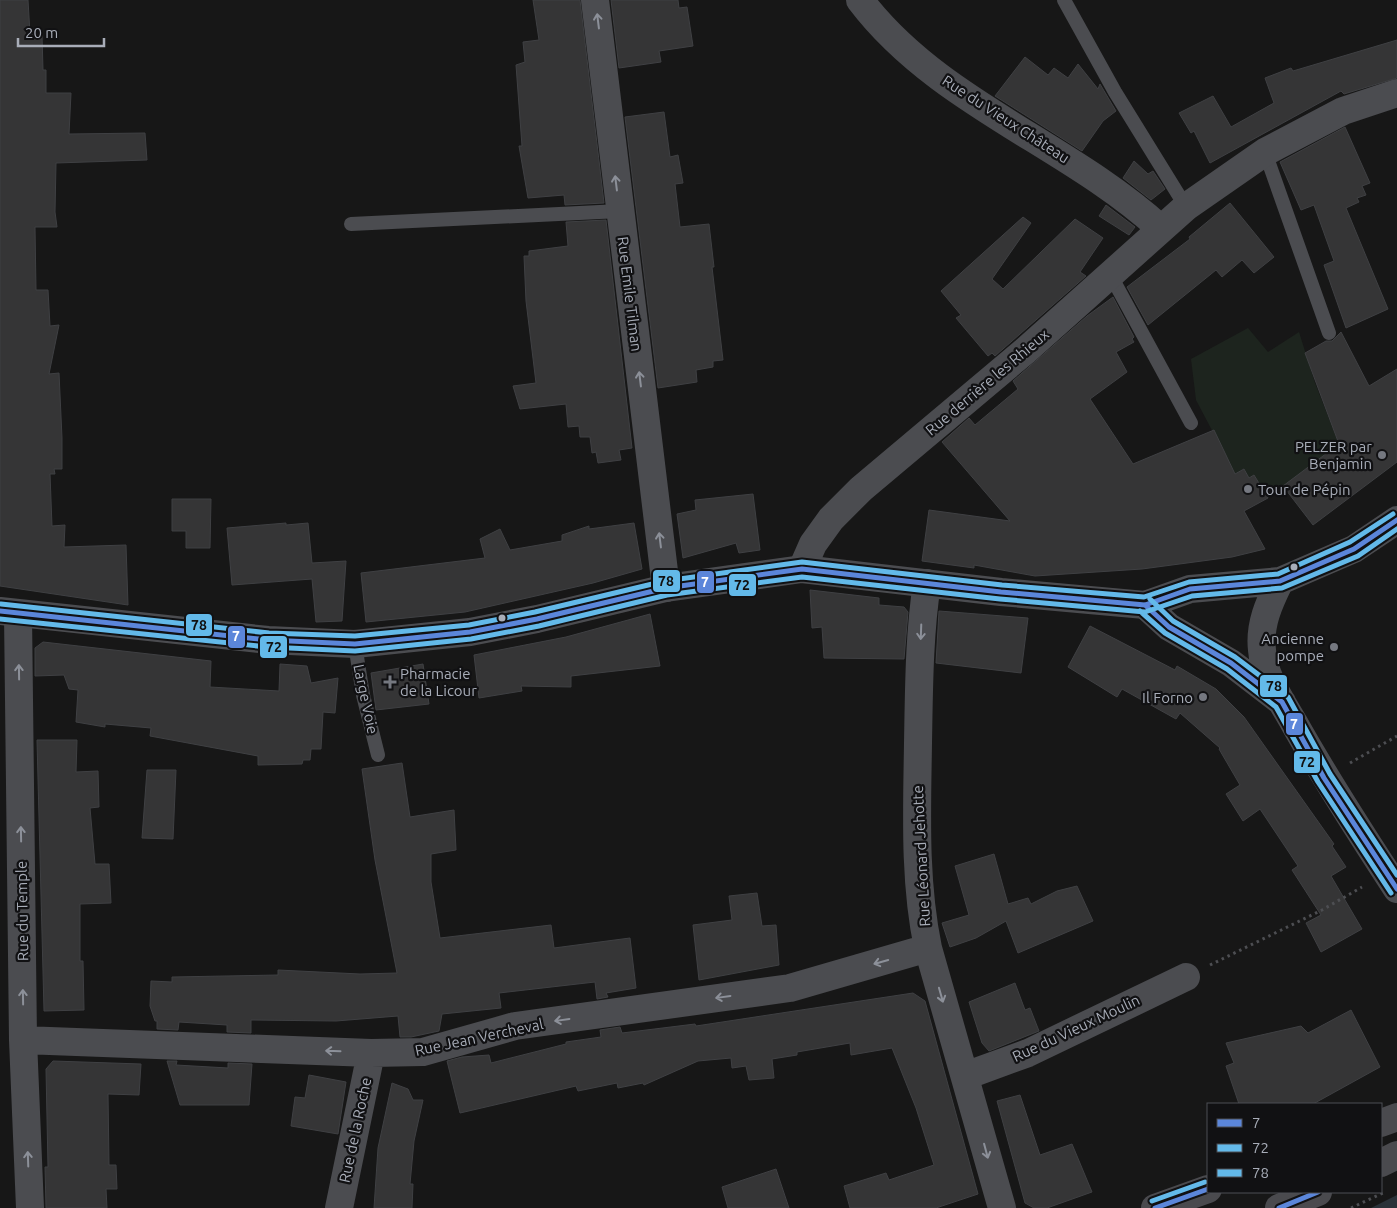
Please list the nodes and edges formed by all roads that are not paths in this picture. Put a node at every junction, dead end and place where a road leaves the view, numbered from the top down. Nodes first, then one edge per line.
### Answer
1 (595, 0) edge
2 (860, 0) edge
3 (1064, 0) edge
4 (1397, 94) edge
5 (1265, 152) junction
6 (1186, 207) junction
7 (620, 211) junction
8 (351, 224) dead end
9 (1160, 228) junction
10 (1110, 274) junction
11 (1328, 333) dead end
12 (1191, 423) dead end
13 (1397, 520) edge
14 (802, 569) junction
15 (1280, 581) junction
16 (927, 583) junction
17 (666, 588) junction
18 (1145, 605) junction
19 (9, 612) edge
20 (355, 644) junction
21 (1282, 702) junction
22 (378, 755) dead end
23 (1392, 881) edge
24 (928, 948) junction
25 (1186, 977) road end
26 (23, 1040) junction
27 (371, 1053) junction
28 (965, 1076) junction
29 (1397, 1105) edge
30 (1382, 1113) edge
31 (1397, 1117) edge
32 (1382, 1123) edge
33 (1397, 1156) edge
34 (1382, 1164) edge
35 (1207, 1188) edge
36 (1316, 1193) edge
37 (30, 1208) edge
38 (338, 1208) edge
39 (1002, 1208) edge
40 (1155, 1208) edge
41 (1279, 1208) edge

7 -> 1 street, Rue Emile Tilman
2 - 9 street, Rue du Vieux Château
3 - 6 lane
4 - 5 street, Rue derrière les Rhieux
5 - 6 street, Rue derrière les Rhieux
5 - 11 lane
6 - 9 street, Rue derrière les Rhieux
7 - 8 lane
17 -> 7 street, Rue Emile Tilman
9 - 10 street, Rue derrière les Rhieux
10 - 12 lane
10 - 14 street, Rue derrière les Rhieux
13 - 15 street
14 - 16 street, Large Voie
14 - 17 street, Large Voie
15 - 18 street
15 - 21 street
16 - 18 street, Large Voie
16 -> 24 street, Rue Léonard Jehotte
17 - 20 street, Large Voie
18 - 21 street
19 - 20 street, Large Voie
26 -> 19 street, Rue du Temple
20 - 22 lane, Large Voie
21 - 23 street
24 -> 27 street, Rue Jean Vercheval
24 -> 28 street, Rue Léonard Jehotte
25 - 28 street, Rue du Vieux Moulin
27 -> 26 street, Rue Jean Vercheval
37 -> 26 street, Rue du Temple
27 - 38 street, Rue de la Roche
28 -> 39 street, Rue Léonard Jehotte
29 - 30 street
31 - 32 main road
33 - 34 main road
35 - 40 main road
36 - 41 main road

